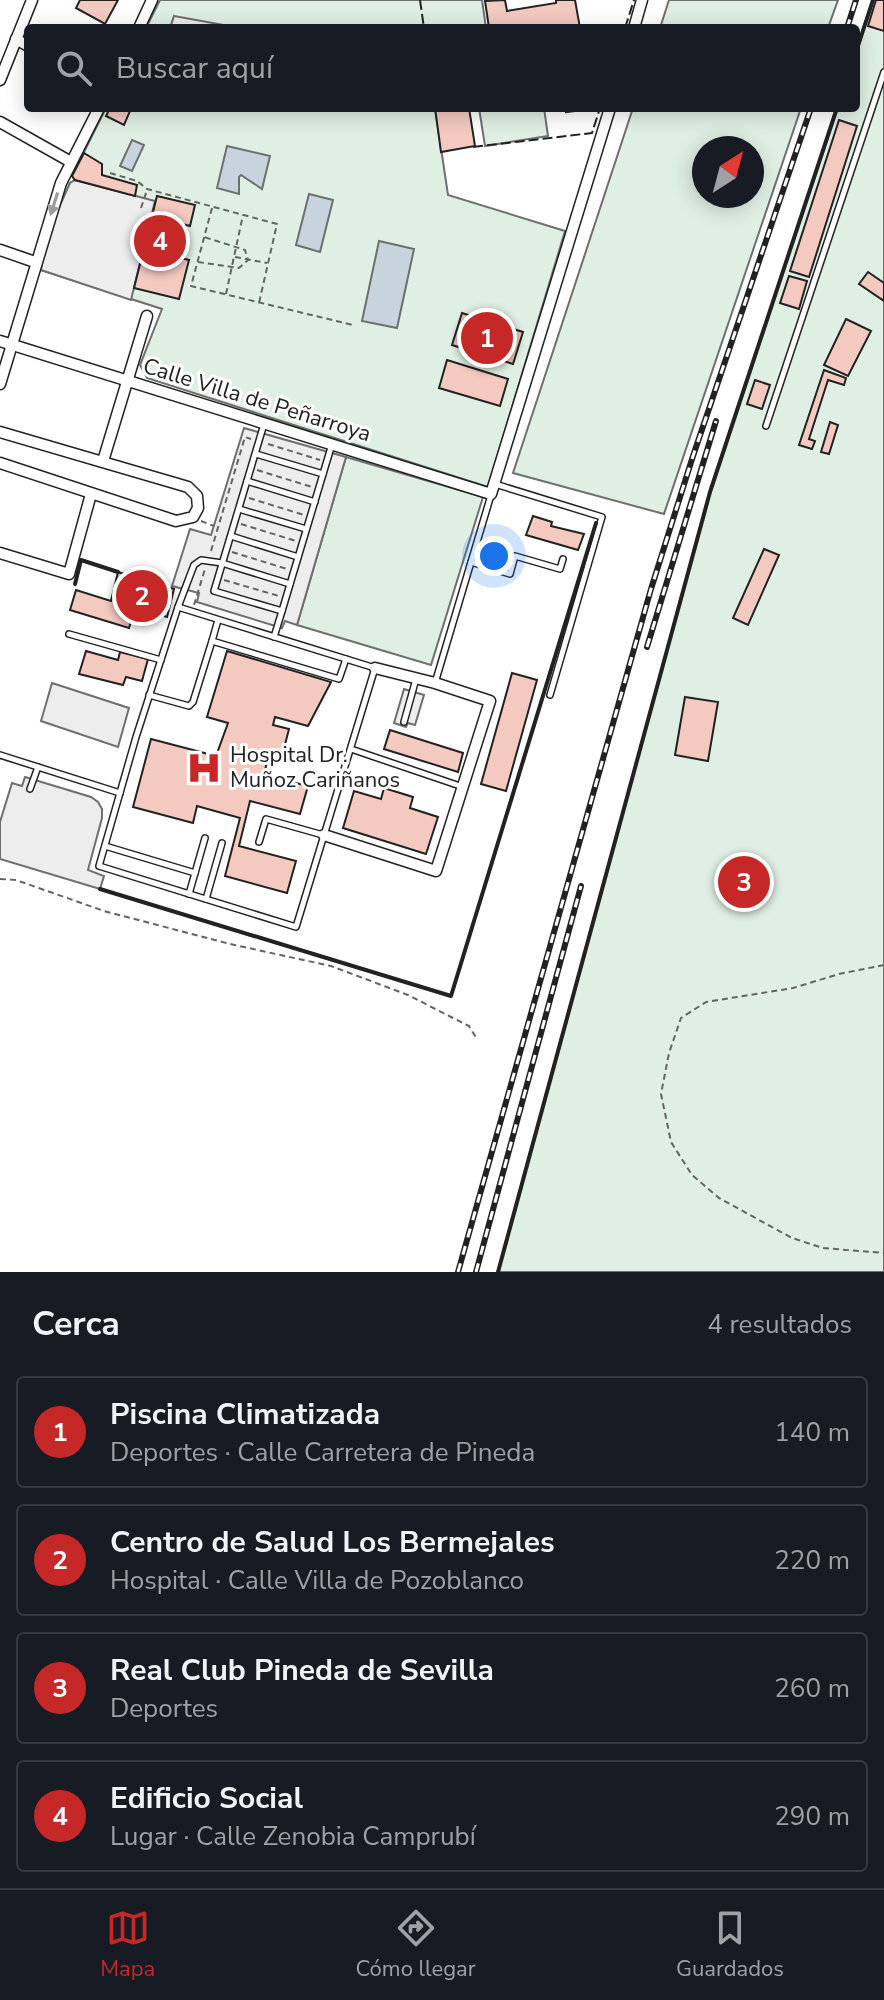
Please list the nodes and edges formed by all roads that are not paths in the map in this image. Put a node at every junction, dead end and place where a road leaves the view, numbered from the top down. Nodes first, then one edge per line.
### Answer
1 (32, 0) edge
2 (152, 0) edge
3 (642, 0) edge
4 (141, 24) edge
5 (635, 24) edge
6 (16, 39) junction
7 (24, 44) edge
8 (884, 72) edge
9 (0, 80) edge
10 (97, 112) edge
11 (609, 112) edge
12 (0, 122) edge
13 (71, 162) junction
14 (0, 250) edge
15 (35, 262) junction
16 (147, 316) dead end
17 (5, 343) edge
18 (128, 381) junction
19 (0, 384) edge
20 (265, 424) junction
21 (766, 426) dead end
22 (0, 432) edge
23 (332, 444) junction
24 (256, 454) junction
25 (103, 461) junction
26 (0, 463) edge
27 (323, 474) junction
28 (247, 481) junction
29 (494, 486) junction
30 (91, 494) junction
31 (315, 502) junction
32 (239, 509) junction
33 (306, 529) junction
34 (231, 536) junction
35 (0, 553) edge
36 (298, 557) junction
37 (563, 559) dead end
38 (471, 562) junction
39 (222, 563) junction
40 (290, 584) junction
41 (178, 607) junction
42 (282, 611) junction
43 (218, 620) junction
44 (69, 634) dead end
45 (274, 637) junction
46 (212, 641) junction
47 (346, 659) junction
48 (161, 660) junction
49 (375, 668) junction
50 (416, 678) junction
51 (435, 683) junction
52 (149, 695) junction
53 (550, 695) dead end
54 (404, 722) dead end
55 (351, 749) junction
56 (0, 755) edge
57 (38, 767) junction
58 (463, 787) junction
59 (30, 789) dead end
60 (120, 793) junction
61 (324, 835) junction
62 (205, 838) dead end
63 (259, 842) dead end
64 (222, 843) dead end
65 (105, 846) junction
66 (195, 873) junction
67 (189, 894) junction
68 (206, 899) junction

1 - 6 street
2 - 4 street
3 - 5 street
6 - 7 street
6 - 9 street
8 - 21 lane
10 - 13 street
11 - 29 street
12 - 13 street
13 -> 15 street
14 - 15 street
15 - 17 street
16 - 18 street
17 - 18 street, Calle Villa de Peñarroya
17 - 19 street
18 - 20 street, Calle Villa de Peñarroya
18 - 25 street
20 - 23 street, Calle Villa de Peñarroya
20 - 24 lane
22 - 25 street
23 - 27 lane
23 - 29 street, Calle Villa de Peñarroya
24 - 27 lane
24 - 28 lane
25 - 30 street
26 - 30 street
27 - 31 lane
28 - 31 lane
28 - 32 lane
29 - 38 lane
29 - 53 lane
30 - 35 street
31 - 33 lane
32 - 33 lane
32 - 34 lane
33 - 36 lane
34 - 36 lane
34 - 39 lane
36 - 40 lane
37 - 38 lane
38 - 51 lane
39 - 40 lane
39 - 41 lane
39 - 42 lane
40 - 42 lane
41 - 43 lane
41 - 48 lane
42 - 45 lane
43 - 45 lane
43 - 46 lane
44 - 48 lane
45 - 47 lane
46 - 47 lane
46 - 52 lane
47 - 49 lane
48 - 52 lane
49 - 50 street
49 - 55 lane
50 - 51 street
50 - 54 lane
51 - 58 street
52 - 60 lane
55 - 58 lane
55 - 61 lane
56 - 57 lane
57 - 59 lane
57 - 60 lane
58 - 61 street
60 - 65 lane
61 - 63 lane
61 - 68 lane
62 - 66 lane
64 - 68 lane
65 - 66 lane
65 - 67 lane
66 - 67 lane
67 - 68 lane

